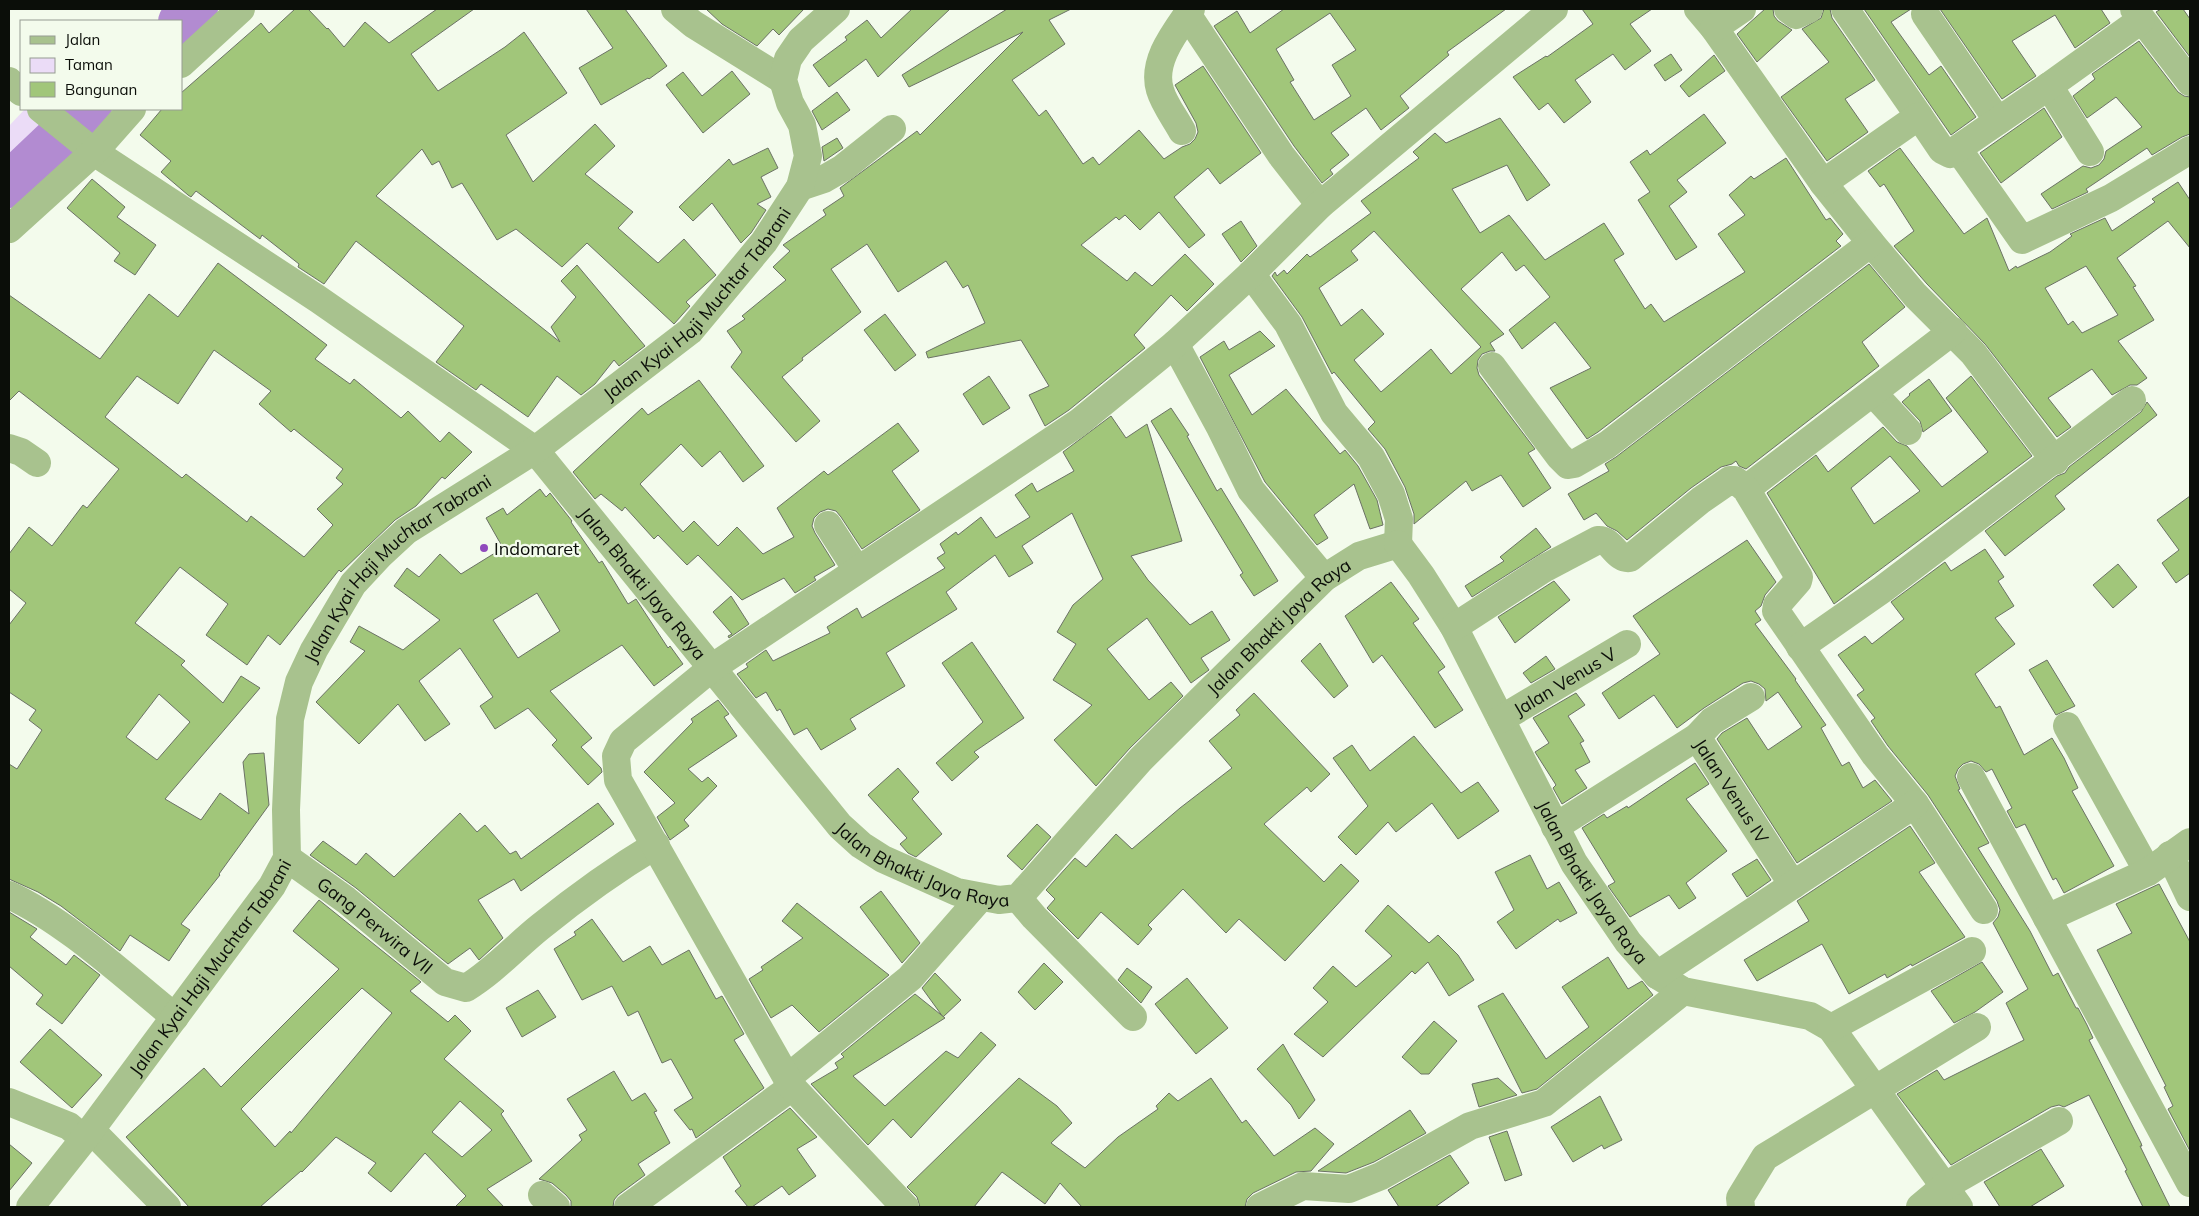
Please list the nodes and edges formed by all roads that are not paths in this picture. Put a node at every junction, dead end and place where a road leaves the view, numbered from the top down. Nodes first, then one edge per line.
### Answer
1 (241, 9) edge
2 (675, 9) edge
3 (836, 9) edge
4 (1554, 9) edge
5 (1742, 9) edge
6 (1788, 9) edge
7 (1809, 9) edge
8 (1845, 9) edge
9 (1189, 11) edge
10 (1925, 14) dead end
11 (2137, 14) edge
12 (1706, 18) edge
13 (182, 63) edge
14 (9, 80) edge
15 (783, 80) junction
16 (2190, 82) edge
17 (2049, 86) junction
18 (20, 91) edge
19 (131, 110) edge
20 (46, 113) edge
21 (1919, 116) junction
22 (1998, 121) junction
23 (892, 129) dead end
24 (1182, 131) dead end
25 (86, 146) junction
26 (1958, 149) junction
27 (2190, 150) edge
28 (2090, 152) dead end
29 (1823, 183) junction
30 (800, 187) junction
31 (1320, 205) junction
32 (9, 229) edge
33 (1871, 243) junction
34 (1251, 274) junction
35 (1953, 332) junction
36 (1175, 344) junction
37 (1492, 366) dead end
38 (1874, 393) junction
39 (2132, 400) dead end
40 (1908, 431) dead end
41 (9, 448) edge
42 (535, 450) junction
43 (2054, 461) junction
44 (37, 463) dead end
45 (1746, 489) junction
46 (828, 525) dead end
47 (1398, 544) junction
48 (858, 570) junction
49 (1324, 578) junction
50 (1454, 626) junction
51 (1627, 644) dead end
52 (1800, 647) junction
53 (714, 667) junction
54 (1751, 697) dead end
55 (1501, 719) junction
56 (2067, 726) dead end
57 (1697, 737) junction
58 (1971, 778) dead end
59 (1915, 804) junction
60 (1556, 827) junction
61 (656, 845) junction
62 (2180, 849) edge
63 (287, 858) junction
64 (2148, 872) junction
65 (1793, 885) junction
66 (9, 895) edge
67 (2190, 896) edge
68 (980, 898) junction
69 (1018, 898) junction
70 (1984, 910) dead end
71 (2047, 918) junction
72 (1972, 951) dead end
73 (1657, 976) junction
74 (1683, 991) junction
75 (175, 1017) junction
76 (1132, 1017) dead end
77 (1977, 1027) dead end
78 (1831, 1028) junction
79 (790, 1083) junction
80 (1875, 1090) junction
81 (9, 1102) edge
82 (2059, 1121) dead end
83 (88, 1134) junction
84 (2190, 1183) edge
85 (1952, 1196) edge
86 (30, 1207) edge
87 (167, 1207) edge
88 (628, 1207) edge
89 (906, 1207) edge
90 (1260, 1207) edge
91 (1741, 1207) edge
92 (1920, 1207) edge

1 - 13 street
2 - 15 street
3 - 15 street
4 - 31 street
5 - 12 street
6 - 7 street
8 - 21 street
9 - 24 street
9 - 31 street
10 - 22 street
11 - 16 street
11 - 17 street
12 - 29 street
14 - 18 street
15 - 30 street, Jalan Kyai Haji Muchtar Tabrani
17 - 22 street
17 - 28 street
19 - 25 street
20 - 25 street, Jalan Bhakti Jaya Raya
21 - 26 street
21 - 29 street
22 - 26 street
23 - 30 street
25 - 32 street
25 - 42 street, Jalan Bhakti Jaya Raya
26 - 27 street
29 - 33 street
30 - 42 street, Jalan Kyai Haji Muchtar Tabrani
31 - 34 street
33 - 35 street
33 - 37 street
34 - 36 street
34 - 47 street
35 - 38 street
35 - 43 street
36 - 48 street
36 - 49 street
38 - 40 street
38 - 45 street
39 - 43 street
41 - 44 street
42 - 53 street, Jalan Bhakti Jaya Raya
42 - 63 street, Jalan Kyai Haji Muchtar Tabrani
43 - 52 street
45 - 50 street
45 - 52 street
46 - 48 street
47 - 49 street, Jalan Bhakti Jaya Raya
47 - 50 street, Jalan Bhakti Jaya Raya
48 - 53 street
49 - 69 street, Jalan Bhakti Jaya Raya
50 - 55 street, Jalan Bhakti Jaya Raya
51 - 55 street, Jalan Venus V
52 - 59 street
53 - 61 street
53 - 68 street, Jalan Bhakti Jaya Raya
54 - 57 street
55 - 60 street, Jalan Bhakti Jaya Raya
56 - 64 street
57 - 60 street, Jalan Venus IV
57 - 65 street, Jalan Venus IV
58 - 71 street
59 - 65 street
59 - 70 street
60 - 73 street, Jalan Bhakti Jaya Raya
61 - 63 street, Gang Perwira VII
61 - 79 street
62 - 64 street
62 - 67 street
63 - 75 street, Jalan Kyai Haji Muchtar Tabrani
64 - 71 street
65 - 73 street
66 - 75 street
68 - 69 street, Jalan Bhakti Jaya Raya
68 - 79 street
69 - 76 street
71 - 84 street
72 - 78 street
73 - 74 street, Jalan Bhakti Jaya Raya
74 - 78 street, Jalan Bhakti Jaya Raya
74 - 90 street
75 - 83 street, Jalan Kyai Haji Muchtar Tabrani
77 - 80 street
78 - 80 street, Jalan Bhakti Jaya Raya
79 - 88 street
79 - 89 street
80 - 85 street, Jalan Bhakti Jaya Raya
80 - 91 street
81 - 83 street
82 - 85 street
83 - 86 street, Jalan Kyai Haji Muchtar Tabrani
83 - 87 street
85 - 92 street

